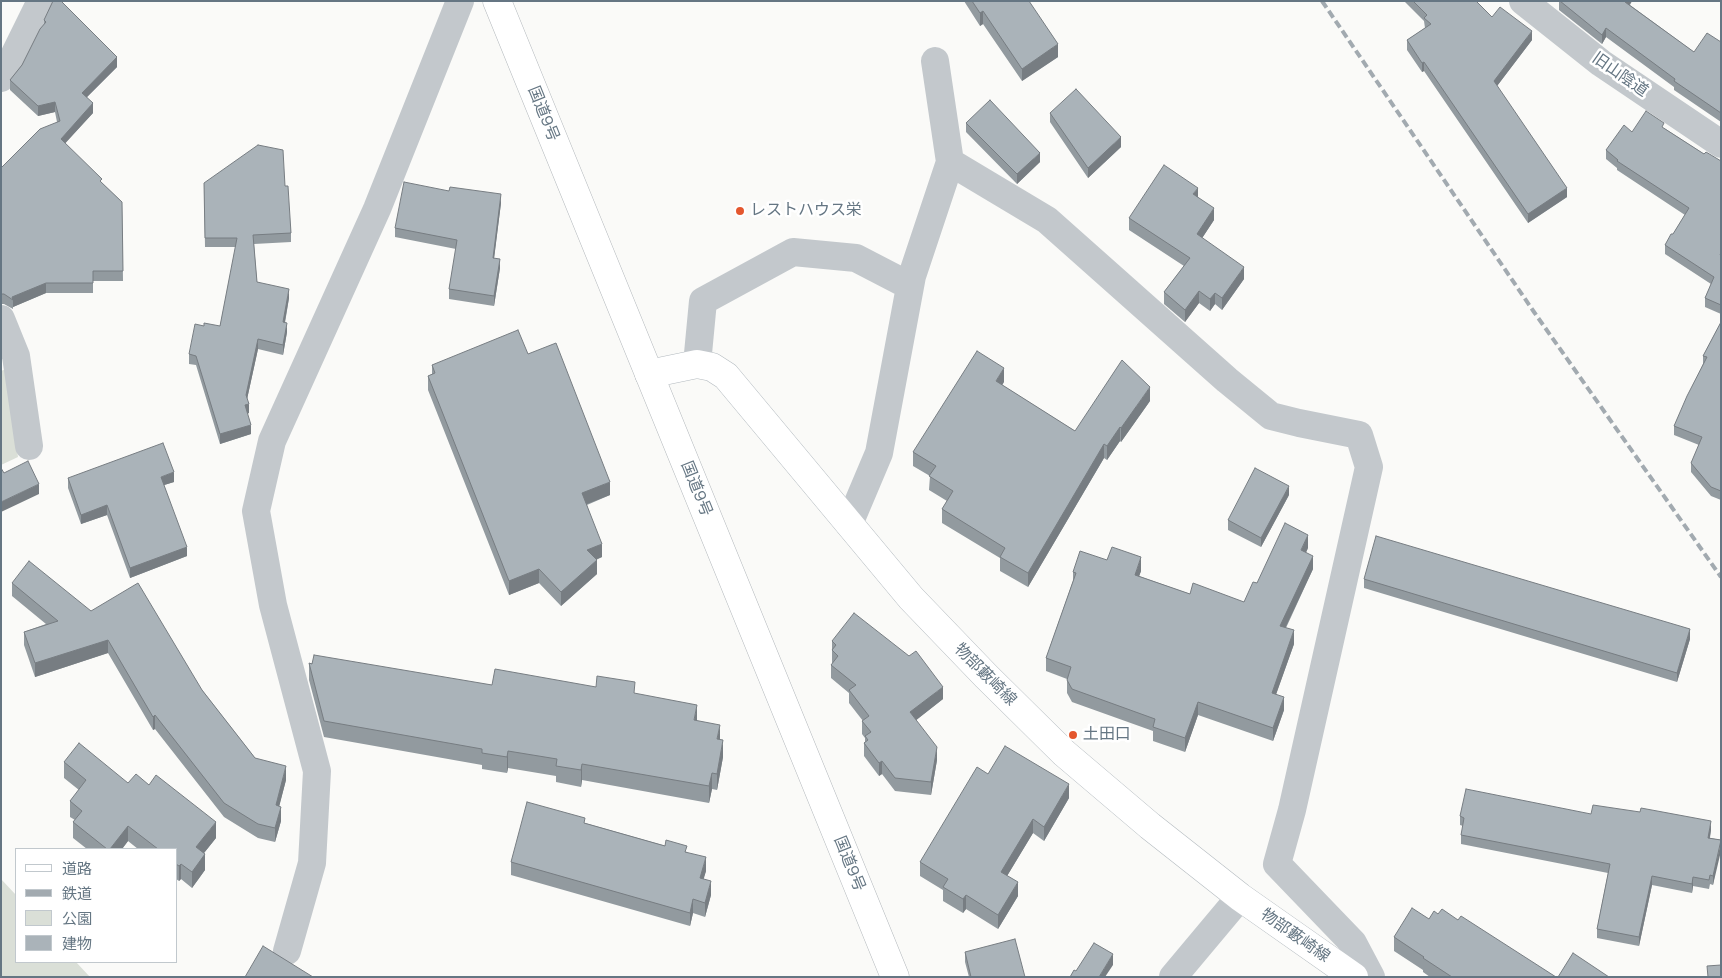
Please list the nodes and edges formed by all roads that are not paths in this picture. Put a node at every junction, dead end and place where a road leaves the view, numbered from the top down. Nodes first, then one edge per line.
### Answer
1 (41, 1) edge
2 (460, 1) edge
3 (497, 1) edge
4 (1523, 1) edge
5 (935, 61) dead end
6 (1, 78) edge
7 (1721, 144) edge
8 (950, 162) junction
9 (910, 286) junction
10 (1, 319) edge
11 (9, 359) edge
12 (697, 364) junction
13 (649, 374) junction
14 (29, 446) dead end
15 (849, 524) junction
16 (1240, 897) junction
17 (287, 951) dead end
18 (895, 977) edge
19 (1174, 977) edge
20 (1354, 977) edge
21 (1371, 977) edge

1 - 6 street
2 - 17 street
3 - 13 main road, 国道9号
4 - 7 street, 旧山陰道
5 - 8 street
8 - 9 street
8 - 21 street
9 - 12 street
9 - 15 street
10 - 11 street
11 - 14 street
12 - 13 main road
12 - 15 main road, 物部藪崎線
13 - 18 main road, 国道9号
15 - 16 main road, 物部藪崎線
16 - 19 street
16 - 20 main road, 物部藪崎線

